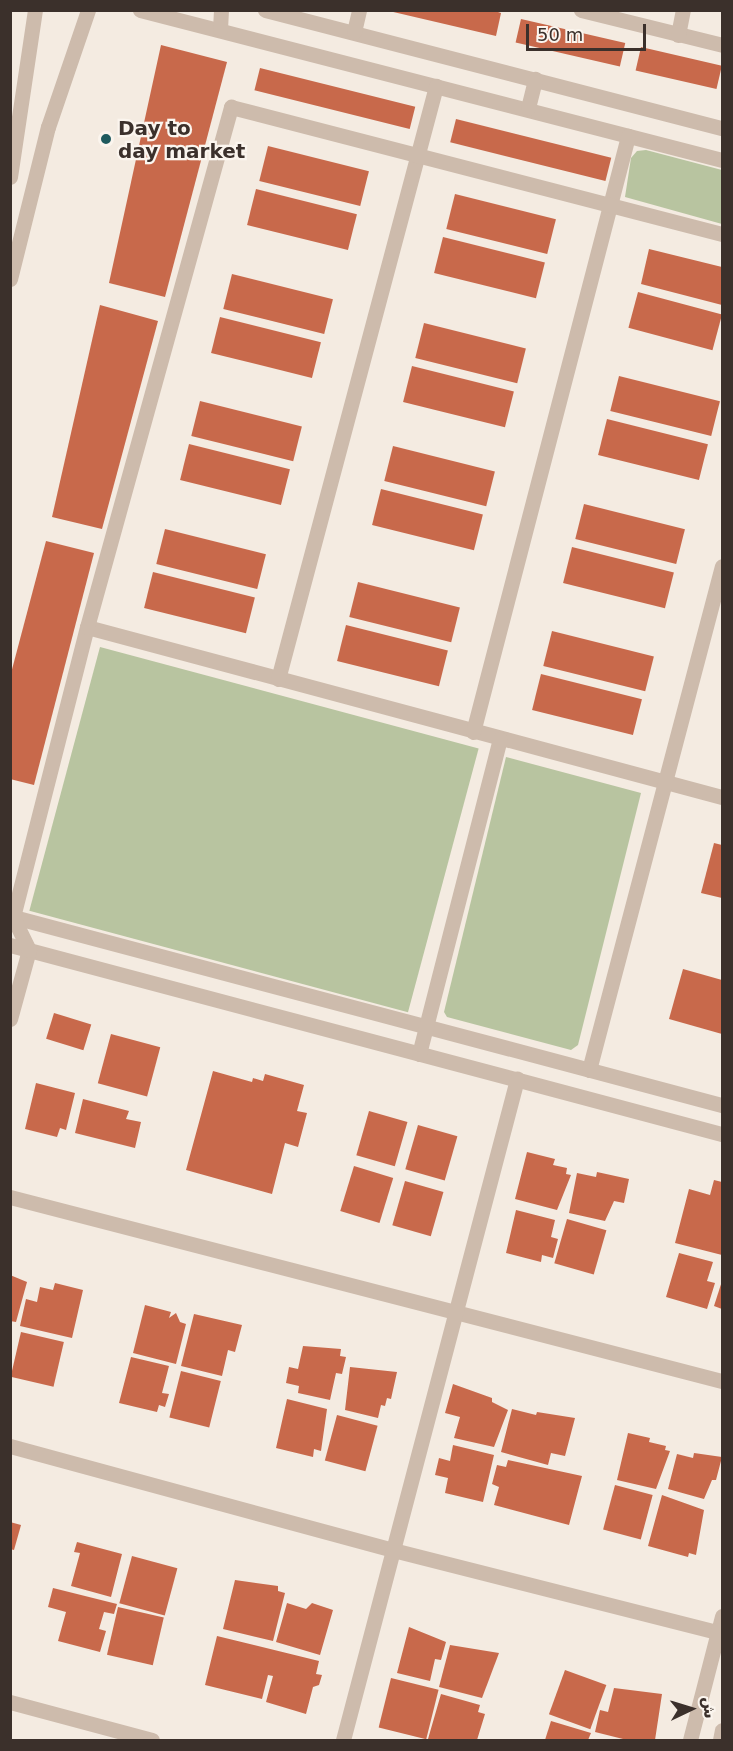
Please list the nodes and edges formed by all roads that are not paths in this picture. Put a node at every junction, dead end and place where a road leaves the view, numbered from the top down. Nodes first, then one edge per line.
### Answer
1 (36, 10) edge
2 (88, 10) edge
3 (140, 10) edge
4 (221, 10) edge
5 (265, 10) edge
6 (359, 10) edge
7 (581, 10) edge
8 (683, 10) edge
9 (220, 29) junction
10 (354, 32) junction
11 (678, 35) junction
12 (723, 45) edge
13 (535, 79) junction
14 (436, 86) junction
15 (528, 108) junction
16 (723, 128) edge
17 (628, 136) junction
18 (416, 156) junction
19 (723, 160) edge
20 (10, 177) edge
21 (609, 205) junction
22 (723, 234) edge
23 (10, 279) edge
24 (723, 566) edge
25 (87, 627) junction
26 (278, 679) junction
27 (473, 732) junction
28 (500, 739) junction
29 (667, 783) junction
30 (723, 797) edge
31 (12, 916) edge
32 (10, 945) edge
33 (29, 950) junction
34 (10, 1019) edge
35 (426, 1027) junction
36 (419, 1054) junction
37 (589, 1070) junction
38 (517, 1080) junction
39 (723, 1105) edge
40 (723, 1134) edge
41 (10, 1197) edge
42 (456, 1311) junction
43 (723, 1381) edge
44 (10, 1446) edge
45 (393, 1550) junction
46 (723, 1616) edge
47 (718, 1632) junction
48 (10, 1702) edge
49 (723, 1730) edge
50 (152, 1740) edge
51 (343, 1740) edge
52 (690, 1740) edge
53 (720, 1740) edge

1 - 20 street
2 - 23 street
3 - 9 street
4 - 9 street
5 - 10 street
6 - 10 street
7 - 11 street
8 - 11 street
9 - 14 street
10 - 13 street
11 - 12 street
13 - 15 street
13 - 16 street
14 - 15 street
14 - 18 street
15 - 17 street
17 - 19 street
17 - 21 street
18 - 21 street
18 - 25 street
18 - 26 street
21 - 22 street
21 - 27 street
24 - 29 street
25 - 26 street
25 - 31 street
26 - 27 street
27 - 28 street
28 - 29 street
28 - 35 street
29 - 30 street
29 - 37 street
31 - 33 street
31 - 35 street
32 - 33 street
33 - 34 street
33 - 36 street
35 - 36 street
35 - 37 street
36 - 38 street
37 - 39 street
38 - 40 street
38 - 42 street
41 - 42 street
42 - 43 street
42 - 45 street
44 - 45 street
45 - 47 street
45 - 51 street
46 - 47 street
47 - 52 street
48 - 50 street
49 - 53 street

